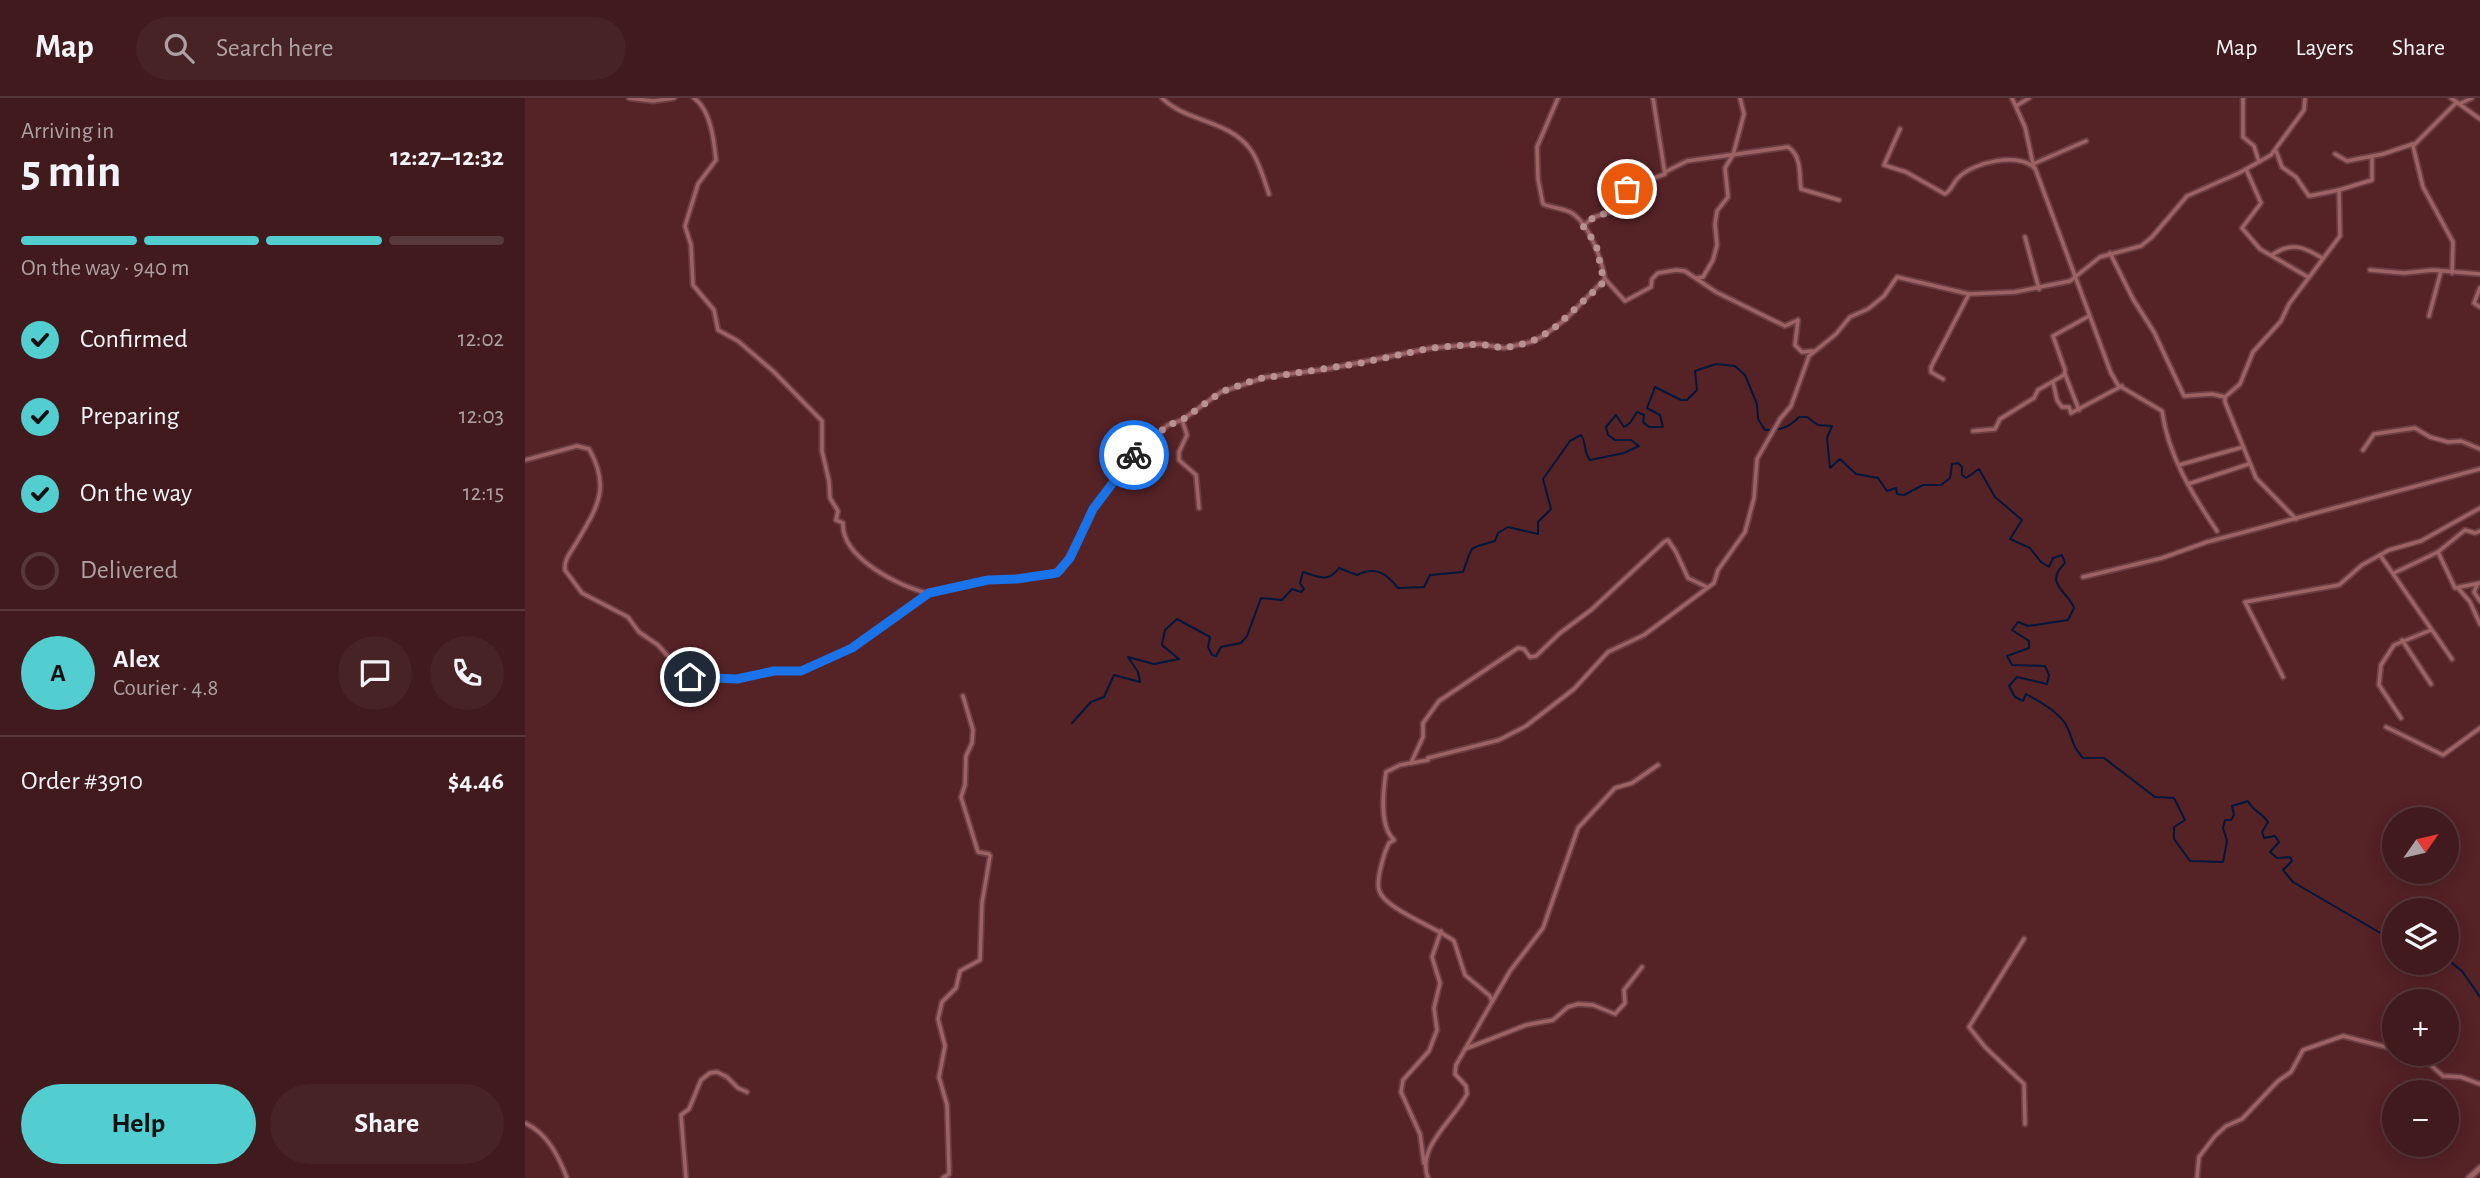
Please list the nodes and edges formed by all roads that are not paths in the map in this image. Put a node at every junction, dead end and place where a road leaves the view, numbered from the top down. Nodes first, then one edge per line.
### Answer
1 (629, 98) edge
2 (674, 98) edge
3 (694, 98) edge
4 (1162, 98) edge
5 (1559, 98) edge
6 (1653, 98) edge
7 (1741, 98) edge
8 (2011, 98) edge
9 (2029, 98) edge
10 (2243, 98) edge
11 (2305, 98) edge
12 (2451, 98) edge
13 (2472, 98) edge
14 (2458, 103) junction
15 (2016, 106) junction
16 (2480, 118) edge
17 (1900, 130) dead end
18 (2086, 141) dead end
19 (2413, 144) junction
20 (2335, 154) dead end
21 (1733, 155) junction
22 (2274, 156) junction
23 (2372, 157) junction
24 (2259, 162) junction
25 (2033, 165) junction
26 (2246, 170) junction
27 (1665, 172) junction
28 (2339, 190) junction
29 (1269, 194) dead end
30 (1839, 200) dead end
31 (1583, 226) junction
32 (2025, 237) dead end
33 (2110, 253) junction
34 (2272, 255) junction
35 (2322, 258) junction
36 (2371, 270) dead end
37 (2441, 271) junction
38 (2452, 273) junction
39 (2480, 274) edge
40 (1703, 276) junction
41 (2308, 277) junction
42 (1694, 278) junction
43 (2077, 278) junction
44 (1605, 279) junction
45 (1705, 285) junction
46 (2480, 288) edge
47 (2039, 289) junction
48 (1969, 294) junction
49 (2480, 307) edge
50 (2089, 316) junction
51 (2429, 316) dead end
52 (1813, 351) junction
53 (2065, 374) junction
54 (1943, 379) dead end
55 (2053, 382) junction
56 (2122, 386) junction
57 (2225, 397) junction
58 (2079, 410) junction
59 (1181, 421) junction
60 (1973, 431) dead end
61 (2243, 447) junction
62 (2480, 449) edge
63 (2363, 450) dead end
64 (525, 460) edge
65 (2249, 464) junction
66 (2179, 465) junction
67 (2480, 469) edge
68 (2188, 484) junction
69 (1199, 508) dead end
70 (2480, 508) edge
71 (2296, 519) junction
72 (2217, 531) dead end
73 (2480, 531) edge
74 (2438, 552) junction
75 (2380, 555) junction
76 (2394, 573) junction
77 (2083, 577) dead end
78 (2479, 583) edge
79 (1707, 587) junction
80 (2458, 588) junction
81 (929, 593) junction
82 (2480, 601) edge
83 (2480, 624) edge
84 (2431, 630) junction
85 (2402, 640) junction
86 (2452, 659) dead end
87 (2283, 677) dead end
88 (2431, 684) dead end
89 (963, 696) dead end
90 (2401, 719) dead end
91 (2386, 727) dead end
92 (2480, 729) edge
93 (1411, 763) junction
94 (1658, 765) dead end
95 (1441, 931) junction
96 (2024, 939) dead end
97 (1642, 967) dead end
98 (1492, 1002) junction
99 (2382, 1046) edge
100 (1465, 1049) junction
101 (2432, 1066) edge
102 (2480, 1084) edge
103 (747, 1092) dead end
104 (525, 1123) edge
105 (2025, 1124) dead end
106 (1425, 1165) junction
107 (2480, 1168) edge
108 (568, 1178) edge
109 (686, 1178) edge
110 (943, 1178) edge
111 (1428, 1178) edge
112 (2197, 1178) edge
113 (2469, 1178) edge

1 - 2 street
3 - 81 street
4 - 29 street
5 - 31 street
6 - 27 street
7 - 21 street
8 - 15 street
9 - 15 street
10 - 24 street
11 - 22 street
12 - 14 street
13 - 14 street
14 - 16 street
14 - 19 street
15 - 25 street
17 - 25 street
18 - 25 street
19 - 23 street
19 - 38 street
20 - 23 street
21 - 27 street
21 - 30 street
21 - 40 street
22 - 24 street
22 - 28 street
23 - 28 street
24 - 26 street
25 - 43 street
26 - 33 street
26 - 34 street
27 - 31 street
28 - 35 street
31 - 44 street
32 - 47 street
33 - 43 street
33 - 57 street
34 - 35 street
34 - 41 street
35 - 41 street
36 - 37 street
37 - 38 street
37 - 51 street
38 - 39 street
40 - 42 street
40 - 45 street
41 - 57 street
42 - 44 street
42 - 45 street
43 - 47 street
43 - 50 street
44 - 59 street
45 - 52 street
46 - 49 street
47 - 48 street
48 - 52 street
48 - 54 street
50 - 53 street
50 - 56 street
52 - 79 street
53 - 55 street
53 - 58 street
55 - 58 street
55 - 60 street
56 - 58 street
56 - 66 street
57 - 61 street
59 - 69 street
59 - 81 street
61 - 65 street
61 - 66 street
62 - 63 street
64 - 81 street
65 - 68 street
65 - 71 street
66 - 68 street
67 - 71 street
68 - 72 street
70 - 75 street
71 - 77 street
73 - 74 street
74 - 76 street
74 - 80 street
75 - 76 street
75 - 87 street
76 - 84 street
78 - 80 street
78 - 82 street
79 - 93 street
79 - 93 street
80 - 83 street
84 - 85 street
84 - 86 street
85 - 88 street
85 - 90 street
89 - 110 street
91 - 92 street
93 - 95 street
94 - 98 street
95 - 98 street
95 - 106 street
96 - 105 street
97 - 100 street
98 - 100 street
99 - 112 street
100 - 106 street
101 - 102 street
103 - 109 street
104 - 108 street
106 - 111 street
107 - 113 street

